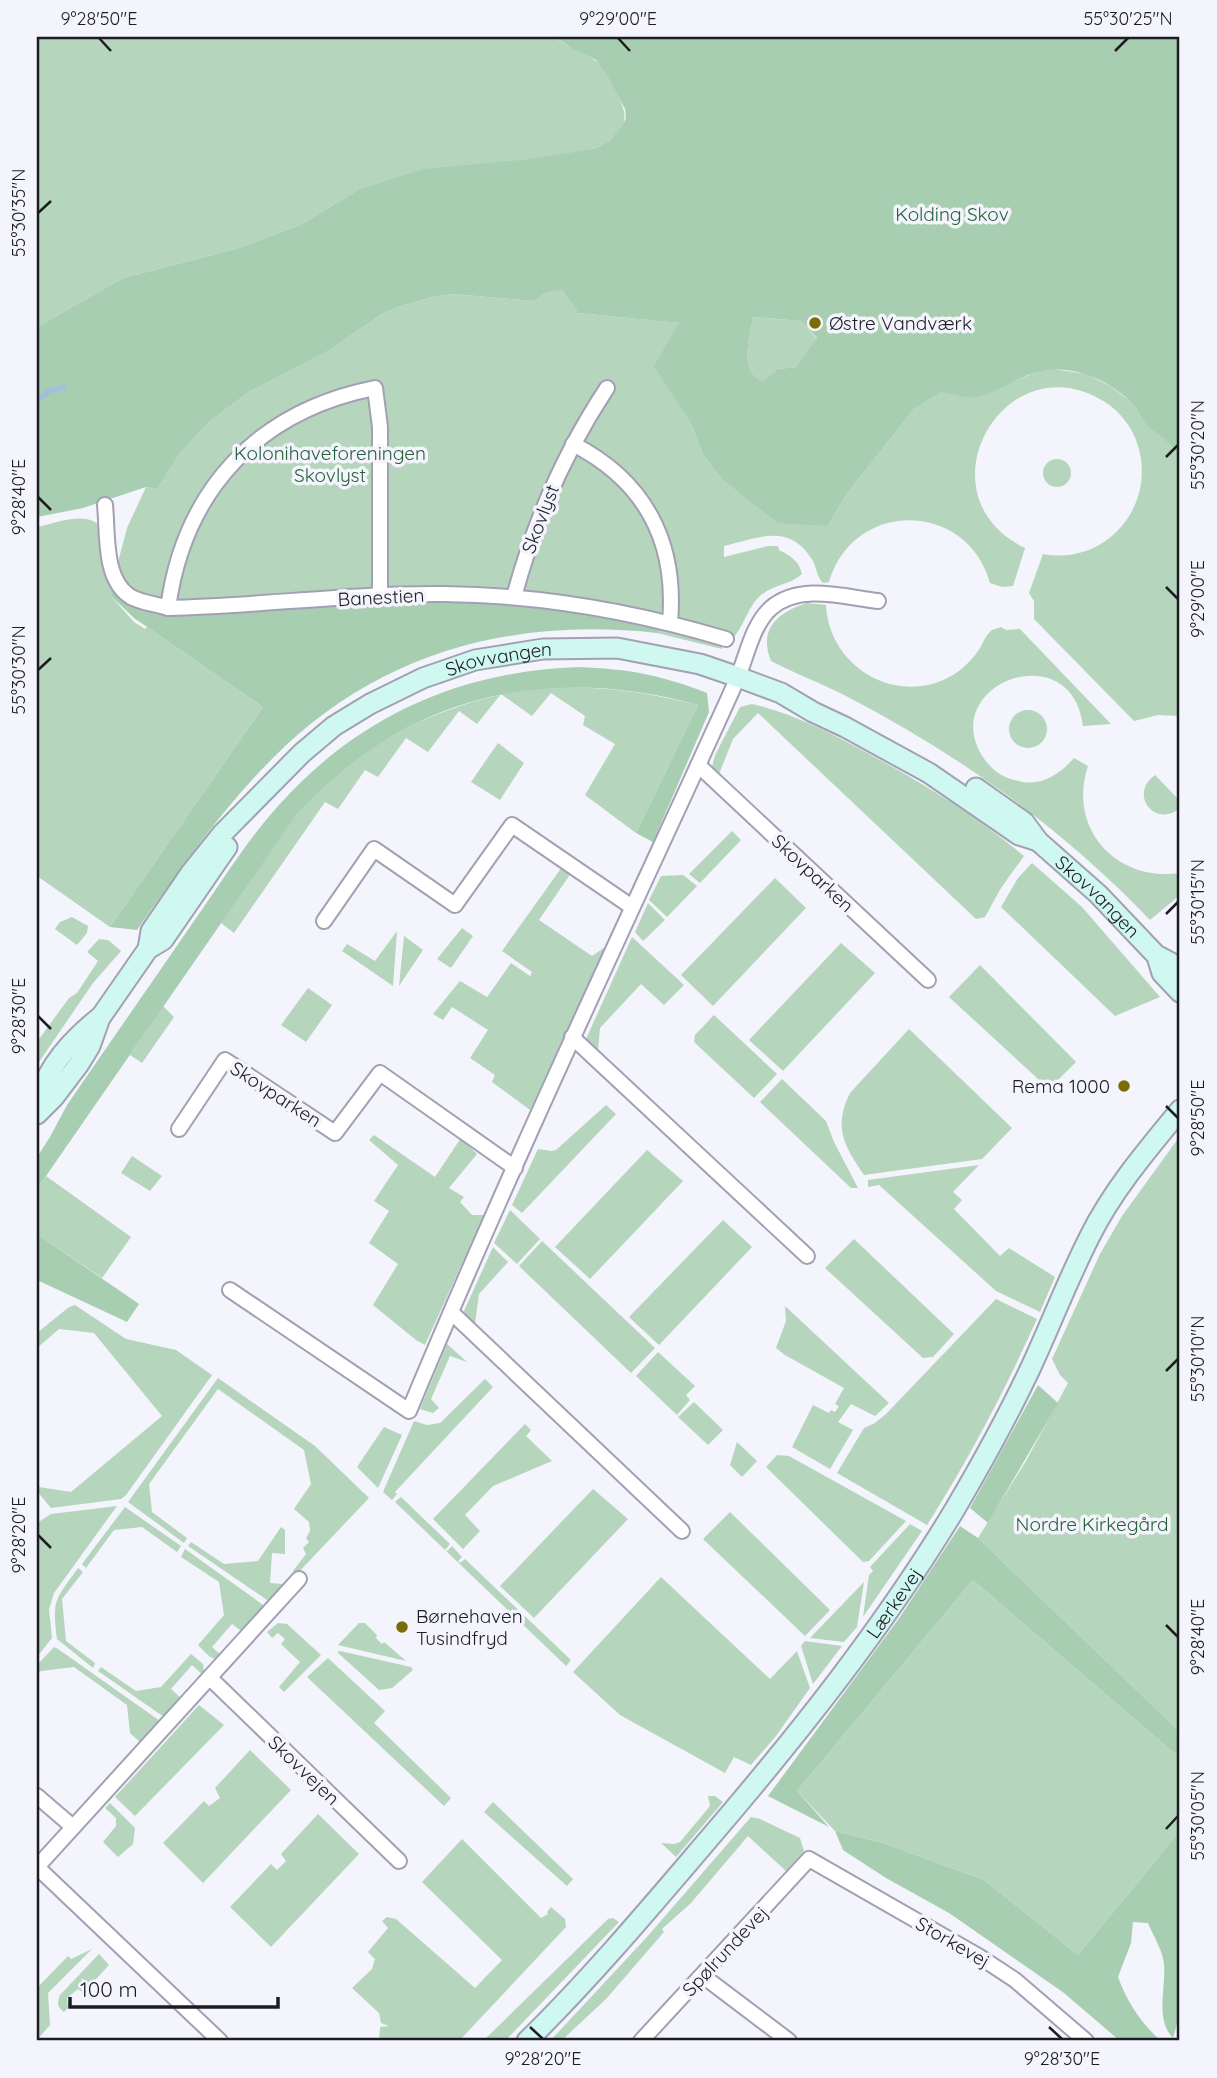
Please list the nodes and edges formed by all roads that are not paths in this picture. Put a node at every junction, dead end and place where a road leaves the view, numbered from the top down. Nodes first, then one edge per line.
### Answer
1 (607, 388) dead end
2 (573, 444) junction
3 (105, 505) dead end
4 (380, 596) junction
5 (514, 597) junction
6 (878, 601) dead end
7 (168, 607) junction
8 (670, 622) junction
9 (726, 639) dead end
10 (738, 677) junction
11 (698, 765) junction
12 (632, 907) junction
13 (324, 921) dead end
14 (1156, 955) junction
15 (1180, 972) edge
16 (928, 980) dead end
17 (1180, 992) edge
18 (100, 1018) junction
19 (572, 1037) junction
20 (37, 1106) edge
21 (1180, 1110) edge
22 (37, 1114) edge
23 (179, 1129) dead end
24 (515, 1168) junction
25 (807, 1256) dead end
26 (230, 1290) dead end
27 (451, 1312) junction
28 (682, 1531) dead end
29 (299, 1578) dead end
30 (209, 1678) junction
31 (37, 1796) edge
32 (73, 1827) junction
33 (809, 1859) joint
34 (398, 1861) dead end
35 (37, 1867) edge
36 (703, 1976) junction
37 (220, 2041) edge
38 (527, 2041) edge
39 (641, 2041) edge
40 (789, 2041) edge
41 (1086, 2041) edge

1 - 2 street, Skovlyst
2 - 5 street, Skovlyst
2 - 8 street
3 - 7 street, Banestien
4 - 5 street, Banestien
4 - 7 street, Banestien
4 - 7 street
5 - 8 street, Banestien
6 - 10 street
8 - 9 street, Banestien
10 - 11 street
10 - 14 street, Skovvangen
10 - 18 street, Skovvangen
11 - 12 street
11 - 16 street, Skovparken
12 - 13 street
12 - 19 street
14 - 15 street, Skovvangen
14 - 17 street, Skovvangen
18 - 20 street, Skovvangen
18 - 22 street, Skovvangen
19 - 24 street
19 - 25 street
21 - 38 street, Lærkevej
23 - 24 street, Skovparken
24 - 27 street
26 - 27 street
27 - 28 street
29 - 30 street
30 - 32 street
30 - 34 street, Skovvejen
31 - 32 street
32 - 35 street
33 - 36 street, Spølrundevej
33 - 41 street, Storkevej
35 - 37 street
36 - 39 street, Spølrundevej
36 - 40 street

